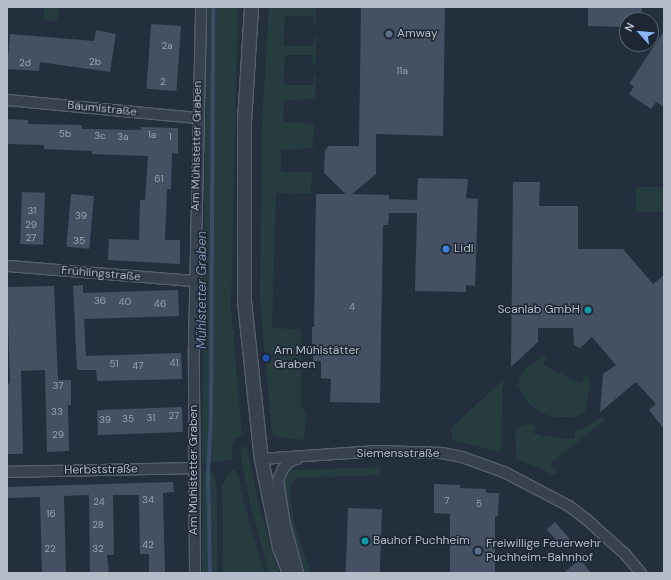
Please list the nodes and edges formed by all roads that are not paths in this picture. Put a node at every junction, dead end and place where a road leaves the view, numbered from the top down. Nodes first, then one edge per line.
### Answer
1 (201, 7) edge
2 (251, 7) edge
3 (7, 100) edge
4 (197, 118) junction
5 (7, 266) edge
6 (194, 281) junction
7 (305, 457) junction
8 (261, 459) junction
9 (194, 468) junction
10 (7, 472) edge
11 (195, 573) edge
12 (289, 573) edge
13 (298, 573) edge
14 (641, 573) edge

1 - 4 street, Am Mühlstetter Graben
2 - 8 street
3 - 4 street, Bäumlstraße
4 - 6 street, Am Mühlstetter Graben
5 - 6 street, Frühlingstraße
6 - 9 street, Am Mühlstetter Graben
7 - 8 street, Siemensstraße
7 - 13 street
7 - 14 street, Siemensstraße
8 - 12 street
9 - 10 street, Herbststraße
9 - 11 street, Am Mühlstetter Graben

